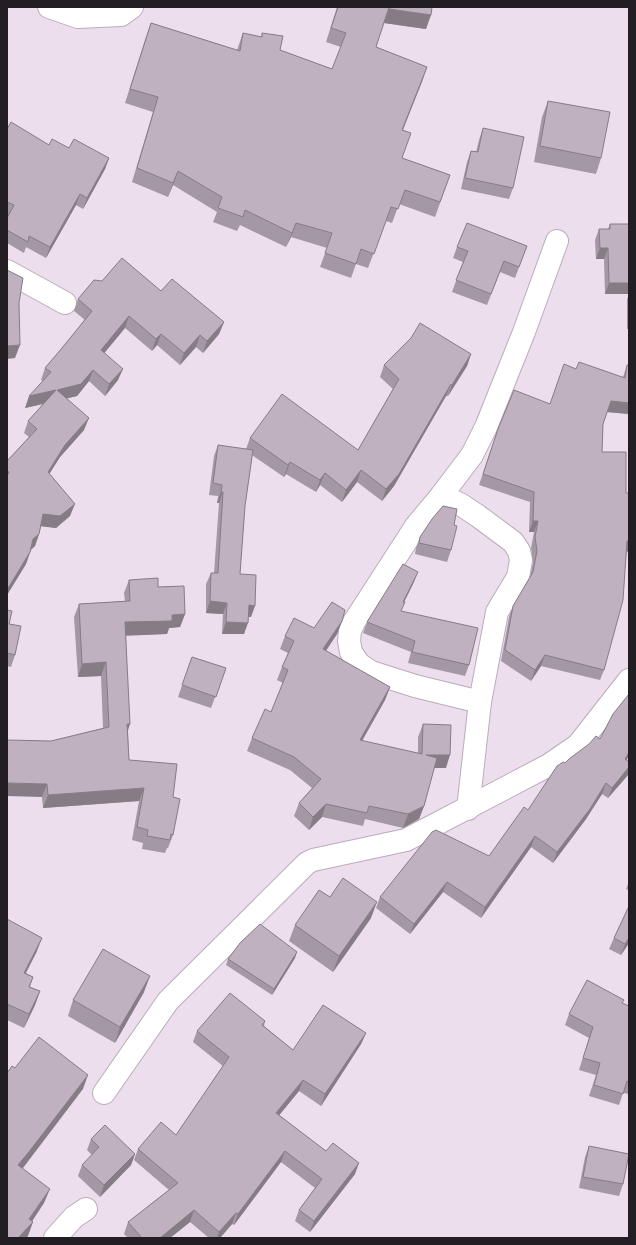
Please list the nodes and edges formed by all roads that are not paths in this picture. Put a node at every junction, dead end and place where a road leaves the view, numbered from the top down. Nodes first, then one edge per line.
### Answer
1 (49, 7) edge
2 (132, 7) edge
3 (557, 242) dead end
4 (7, 271) edge
5 (65, 303) dead end
6 (441, 496) junction
7 (629, 680) edge
8 (480, 702) junction
9 (468, 809) junction
10 (104, 1093) dead end
11 (86, 1209) dead end
12 (56, 1238) edge

1 - 2 street
3 - 6 street
4 - 5 street
6 - 8 street
6 - 8 street
7 - 9 street
8 - 9 street
9 - 10 street
11 - 12 street

